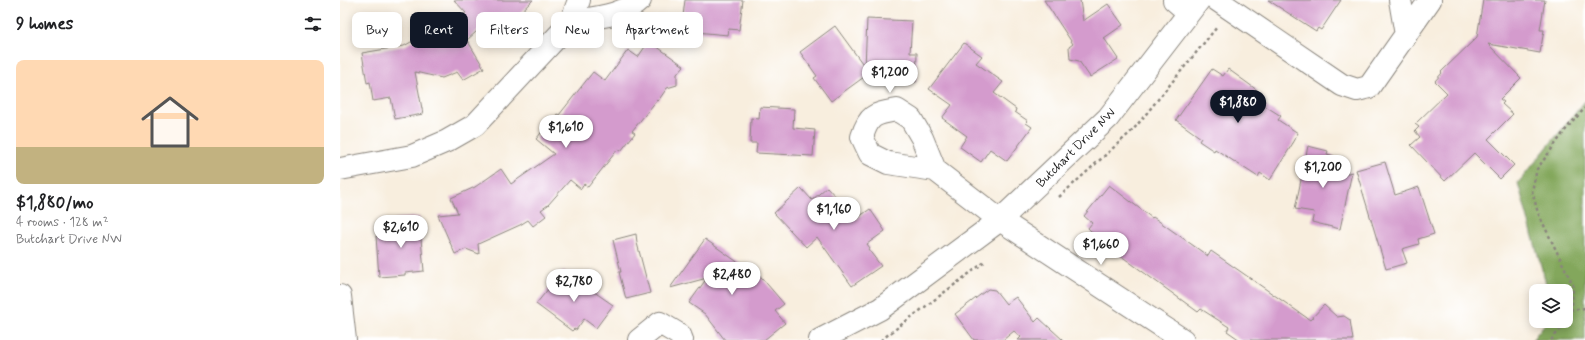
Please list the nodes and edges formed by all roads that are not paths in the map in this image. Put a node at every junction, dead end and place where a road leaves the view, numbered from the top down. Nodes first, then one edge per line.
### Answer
1 (579, 0) edge
2 (640, 0) edge
3 (1217, 0) edge
4 (1400, 0) edge
5 (1430, 0) edge
6 (1187, 4) edge
7 (575, 12) edge
8 (604, 15) edge
9 (1406, 35) junction
10 (551, 43) edge
11 (340, 169) edge
12 (935, 170) dead end
13 (1000, 220) junction
14 (340, 296) edge
15 (345, 340) edge
16 (639, 340) edge
17 (682, 340) edge
18 (820, 340) edge
19 (1184, 340) edge

1 - 7 street
2 - 8 street
3 - 9 street
4 - 9 street
5 - 9 street
6 - 13 street, Butchart Drive NW
10 - 11 street
12 - 13 street
13 - 18 street, Butchart Drive NW
13 - 19 street
14 - 15 street
16 - 17 street

